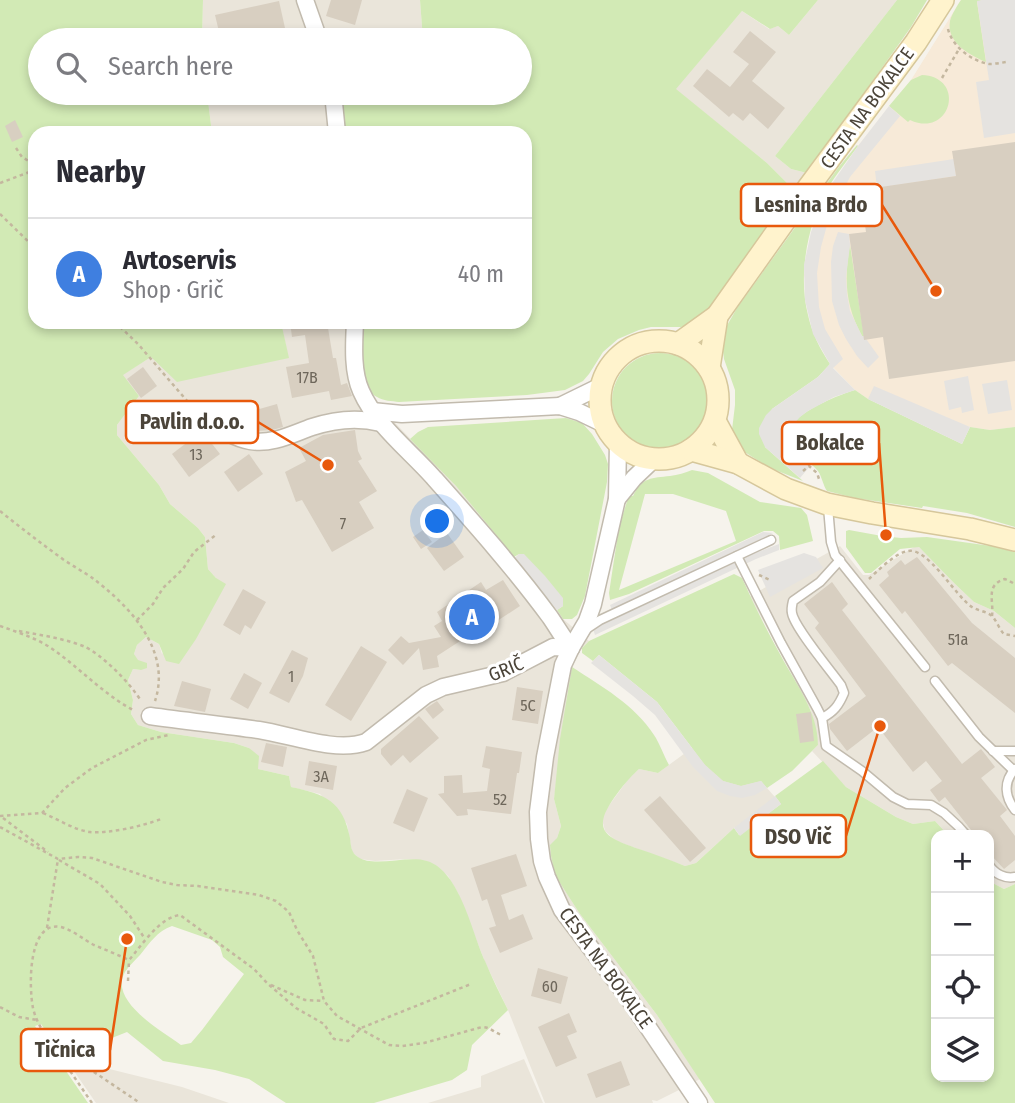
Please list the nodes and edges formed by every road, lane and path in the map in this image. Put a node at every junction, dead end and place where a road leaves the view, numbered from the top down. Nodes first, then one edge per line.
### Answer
1 (306, 0) edge
2 (943, 0) edge
3 (948, 22) dead end
4 (315, 28) edge
5 (960, 49) junction
6 (1006, 62) dead end
7 (942, 78) dead end
8 (334, 105) edge
9 (336, 126) edge
10 (16, 148) dead end
11 (28, 162) edge
12 (28, 171) edge
13 (0, 177) edge
14 (6, 181) junction
15 (0, 183) edge
16 (0, 214) edge
17 (28, 241) edge
18 (717, 316) junction
19 (122, 329) edge
20 (355, 329) edge
21 (678, 344) junction
22 (709, 368) junction
23 (603, 385) junction
24 (560, 406) junction
25 (377, 417) junction
26 (207, 419) joint
27 (715, 421) junction
28 (606, 425) junction
29 (618, 443) junction
30 (691, 450) junction
31 (654, 459) junction
32 (737, 463) junction
33 (617, 499) junction
34 (827, 504) junction
35 (0, 511) edge
36 (217, 534) dead end
37 (771, 540) dead end
38 (1015, 540) edge
39 (737, 556) junction
40 (840, 560) junction
41 (1015, 584) edge
42 (861, 586) junction
43 (992, 617) junction
44 (137, 620) junction
45 (0, 626) edge
46 (14, 631) junction
47 (580, 634) junction
48 (1015, 636) edge
49 (570, 648) junction
50 (925, 667) dead end
51 (935, 681) dead end
52 (150, 716) junction
53 (822, 718) junction
54 (174, 734) dead end
55 (993, 751) junction
56 (1015, 751) edge
57 (1014, 769) edge
58 (1015, 810) edge
59 (43, 813) junction
60 (0, 816) edge
61 (161, 819) dead end
62 (0, 827) edge
63 (962, 830) edge
64 (58, 859) junction
65 (994, 870) edge
66 (1015, 877) edge
67 (47, 930) junction
68 (146, 940) junction
69 (129, 960) junction
70 (128, 981) dead end
71 (268, 984) junction
72 (471, 984) dead end
73 (324, 1001) junction
74 (0, 1007) edge
75 (37, 1020) junction
76 (361, 1028) junction
77 (503, 1035) dead end
78 (88, 1068) dead end
79 (697, 1102) edge
80 (92, 1103) edge
81 (140, 1103) edge

1 - 4 street
2 - 18 street, CESTA NA BOKALCE
3 - 5 path
5 - 6 path
5 - 7 path
8 - 9 street
10 - 11 path
12 - 14 path
13 - 14 path
14 - 15 path
16 - 17 path
18 - 21 street, CESTA NA BOKALCE
18 - 22 street, CESTA NA BOKALCE
19 - 26 path
20 - 25 street
21 - 22 street
21 - 23 street
22 - 27 street, CESTA NA BOKALCE
23 - 24 street
23 - 28 street
24 - 25 street
24 - 28 street
25 - 26 street
25 - 49 street
27 - 30 street
27 - 32 street
28 - 29 street
29 - 31 street
29 - 33 street, CESTA NA BOKALCE
30 - 31 street
30 - 32 street
31 - 33 street, CESTA NA BOKALCE
32 - 34 street
33 - 47 street, CESTA NA BOKALCE
34 - 38 street
34 - 40 lane
35 - 44 path
36 - 44 path
37 - 39 lane
39 - 47 lane
39 - 53 lane
40 - 42 lane
40 - 53 lane
41 - 43 path
42 - 43 path
42 - 50 lane
43 - 48 path
44 - 52 path
45 - 46 path
46 - 52 path
46 - 52 path
47 - 49 street, CESTA NA BOKALCE
49 - 52 street, GRIČ
49 - 79 street, CESTA NA BOKALCE
51 - 55 lane
53 - 63 lane
54 - 59 path
55 - 56 lane
55 - 57 lane
57 - 58 lane
59 - 60 path
59 - 61 path
60 - 64 path
62 - 64 path
64 - 67 path
64 - 68 path
64 - 73 path
65 - 66 lane
67 - 69 path
67 - 75 path
68 - 69 path
68 - 71 path
69 - 70 path
71 - 73 path
71 - 76 path
72 - 76 path
73 - 76 path
74 - 75 path
75 - 80 path
76 - 77 path
78 - 81 path

